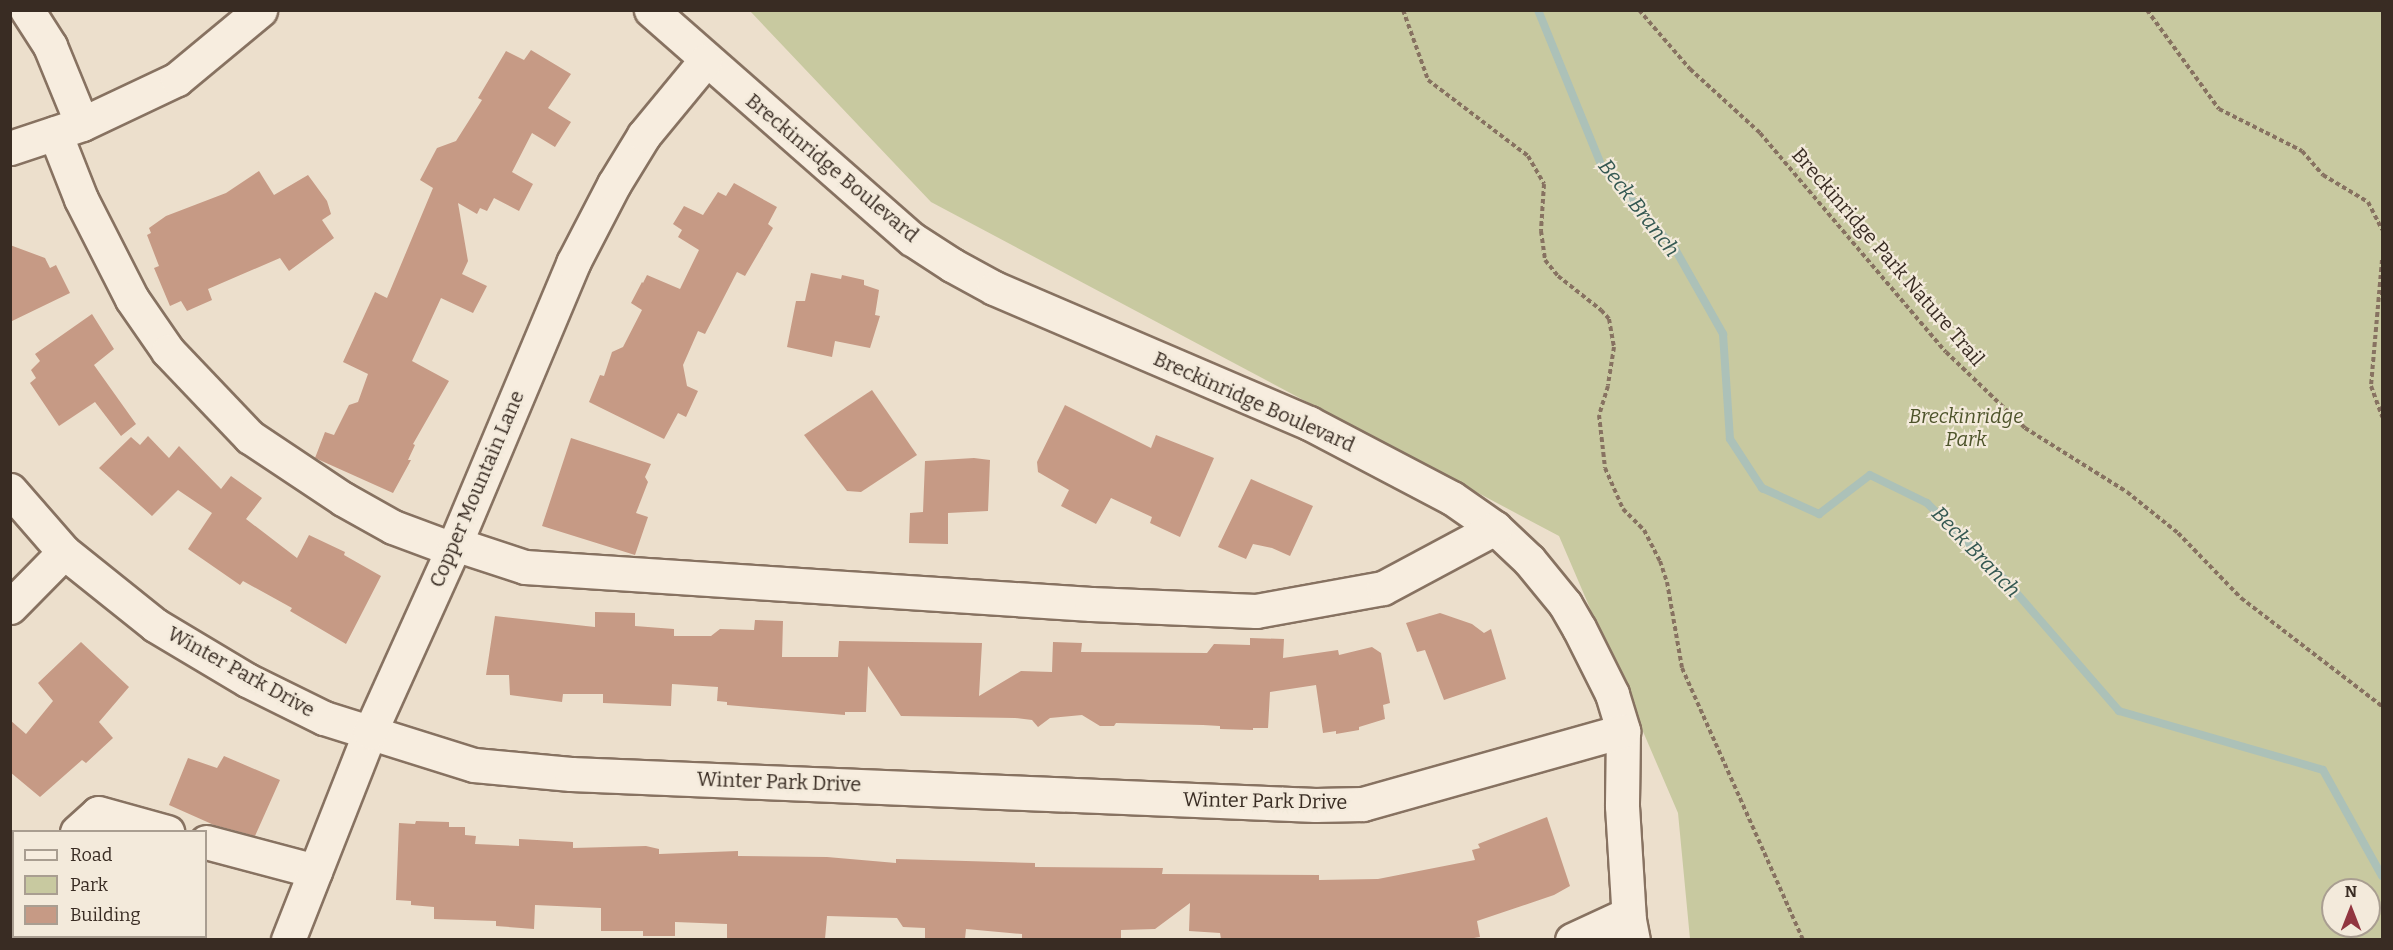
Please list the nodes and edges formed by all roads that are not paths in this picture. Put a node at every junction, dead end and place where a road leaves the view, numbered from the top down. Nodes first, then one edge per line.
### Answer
1 (27, 10) edge
2 (260, 10) edge
3 (651, 10) edge
4 (705, 61) junction
5 (68, 129) junction
6 (10, 148) edge
7 (10, 490) edge
8 (1495, 528) junction
9 (453, 546) junction
10 (64, 552) junction
11 (10, 607) edge
12 (1623, 731) junction
13 (370, 732) junction
14 (78, 830) edge
15 (163, 830) edge
16 (207, 842) edge
17 (315, 871) junction
18 (1630, 927) edge
19 (288, 939) edge
20 (1572, 939) edge

1 - 5 street
2 - 5 street
3 - 4 street, Breckinridge Boulevard
4 - 8 street, Breckinridge Boulevard
4 - 9 street, Copper Mountain Lane
5 - 6 street
5 - 9 street
7 - 10 street, Winter Park Drive
8 - 9 street
8 - 12 street, Breckinridge Boulevard
9 - 13 street, Copper Mountain Lane
10 - 11 street
10 - 13 street, Winter Park Drive
12 - 13 street, Winter Park Drive
12 - 18 street, Breckinridge Boulevard
13 - 17 street, Copper Mountain Lane
14 - 15 street
16 - 17 street
17 - 19 street, Copper Mountain Lane
18 - 20 street

